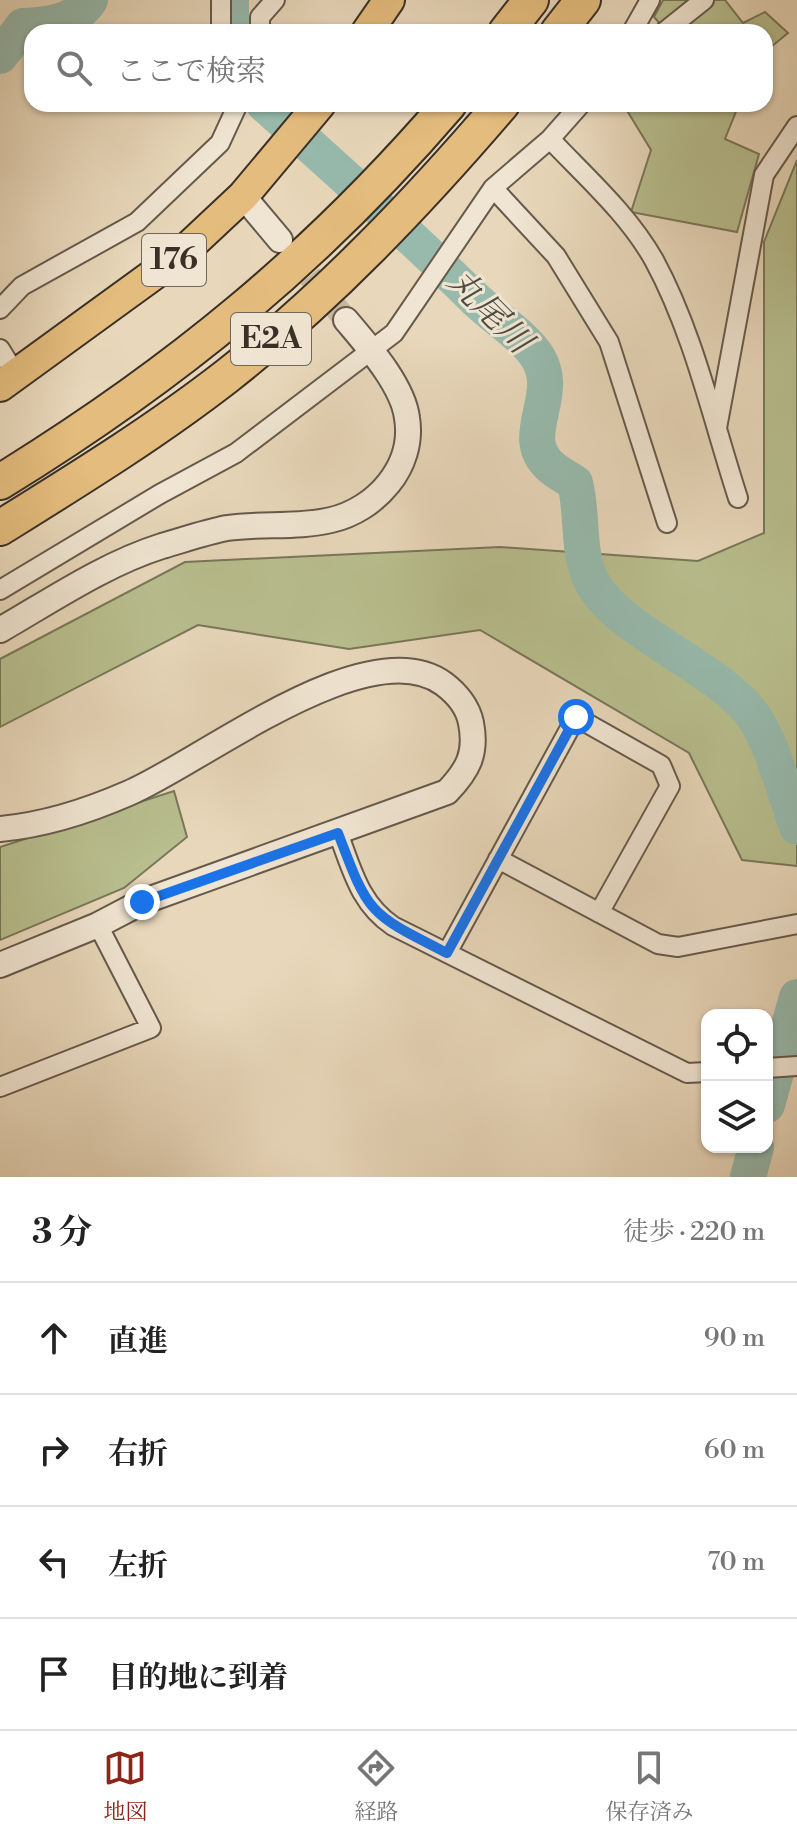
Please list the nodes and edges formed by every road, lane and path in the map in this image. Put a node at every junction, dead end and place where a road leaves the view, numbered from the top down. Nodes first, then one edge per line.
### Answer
1 (221, 0) edge
2 (275, 0) edge
3 (389, 0) edge
4 (531, 0) edge
5 (583, 0) edge
6 (650, 0) edge
7 (704, 0) edge
8 (221, 24) edge
9 (260, 24) edge
10 (372, 24) edge
11 (512, 24) edge
12 (564, 24) edge
13 (636, 24) edge
14 (674, 24) edge
15 (234, 112) edge
16 (313, 112) edge
17 (442, 112) edge
18 (495, 112) edge
19 (574, 112) edge
20 (797, 126) edge
21 (550, 139) junction
22 (493, 188) junction
23 (243, 196) junction
24 (280, 240) tunnel mouth
25 (0, 309) edge
26 (346, 320) tunnel mouth
27 (0, 349) edge
28 (372, 350) junction
29 (8, 380) edge
30 (716, 431) junction
31 (0, 482) edge
32 (738, 498) dead end
33 (667, 523) dead end
34 (0, 528) edge
35 (0, 590) edge
36 (0, 630) edge
37 (0, 829) edge
38 (338, 833) junction
39 (498, 859) junction
40 (599, 913) junction
41 (797, 924) edge
42 (98, 925) junction
43 (447, 953) junction
44 (0, 965) edge
45 (797, 1066) edge
46 (773, 1068) edge
47 (701, 1072) edge
48 (0, 1087) edge

1 - 8 street
2 - 9 street
3 - 10 highway
4 - 11 highway
5 - 12 highway
6 - 13 street
7 - 14 street
15 - 25 street
16 - 23 highway, 176
17 - 31 highway, E2A
18 - 34 highway, E2A
19 - 21 street
20 - 30 street
21 - 22 street
21 - 30 street
22 - 28 street
22 - 33 street
23 - 24 street
23 - 29 highway, 176
26 - 28 street
27 - 29 street
28 - 35 street
28 - 36 street
30 - 32 street
37 - 38 street
38 - 42 street
38 - 43 street
39 - 40 street
39 - 40 street
39 - 43 street
40 - 41 street
42 - 44 street
42 - 48 street
43 - 47 street
45 - 46 street

